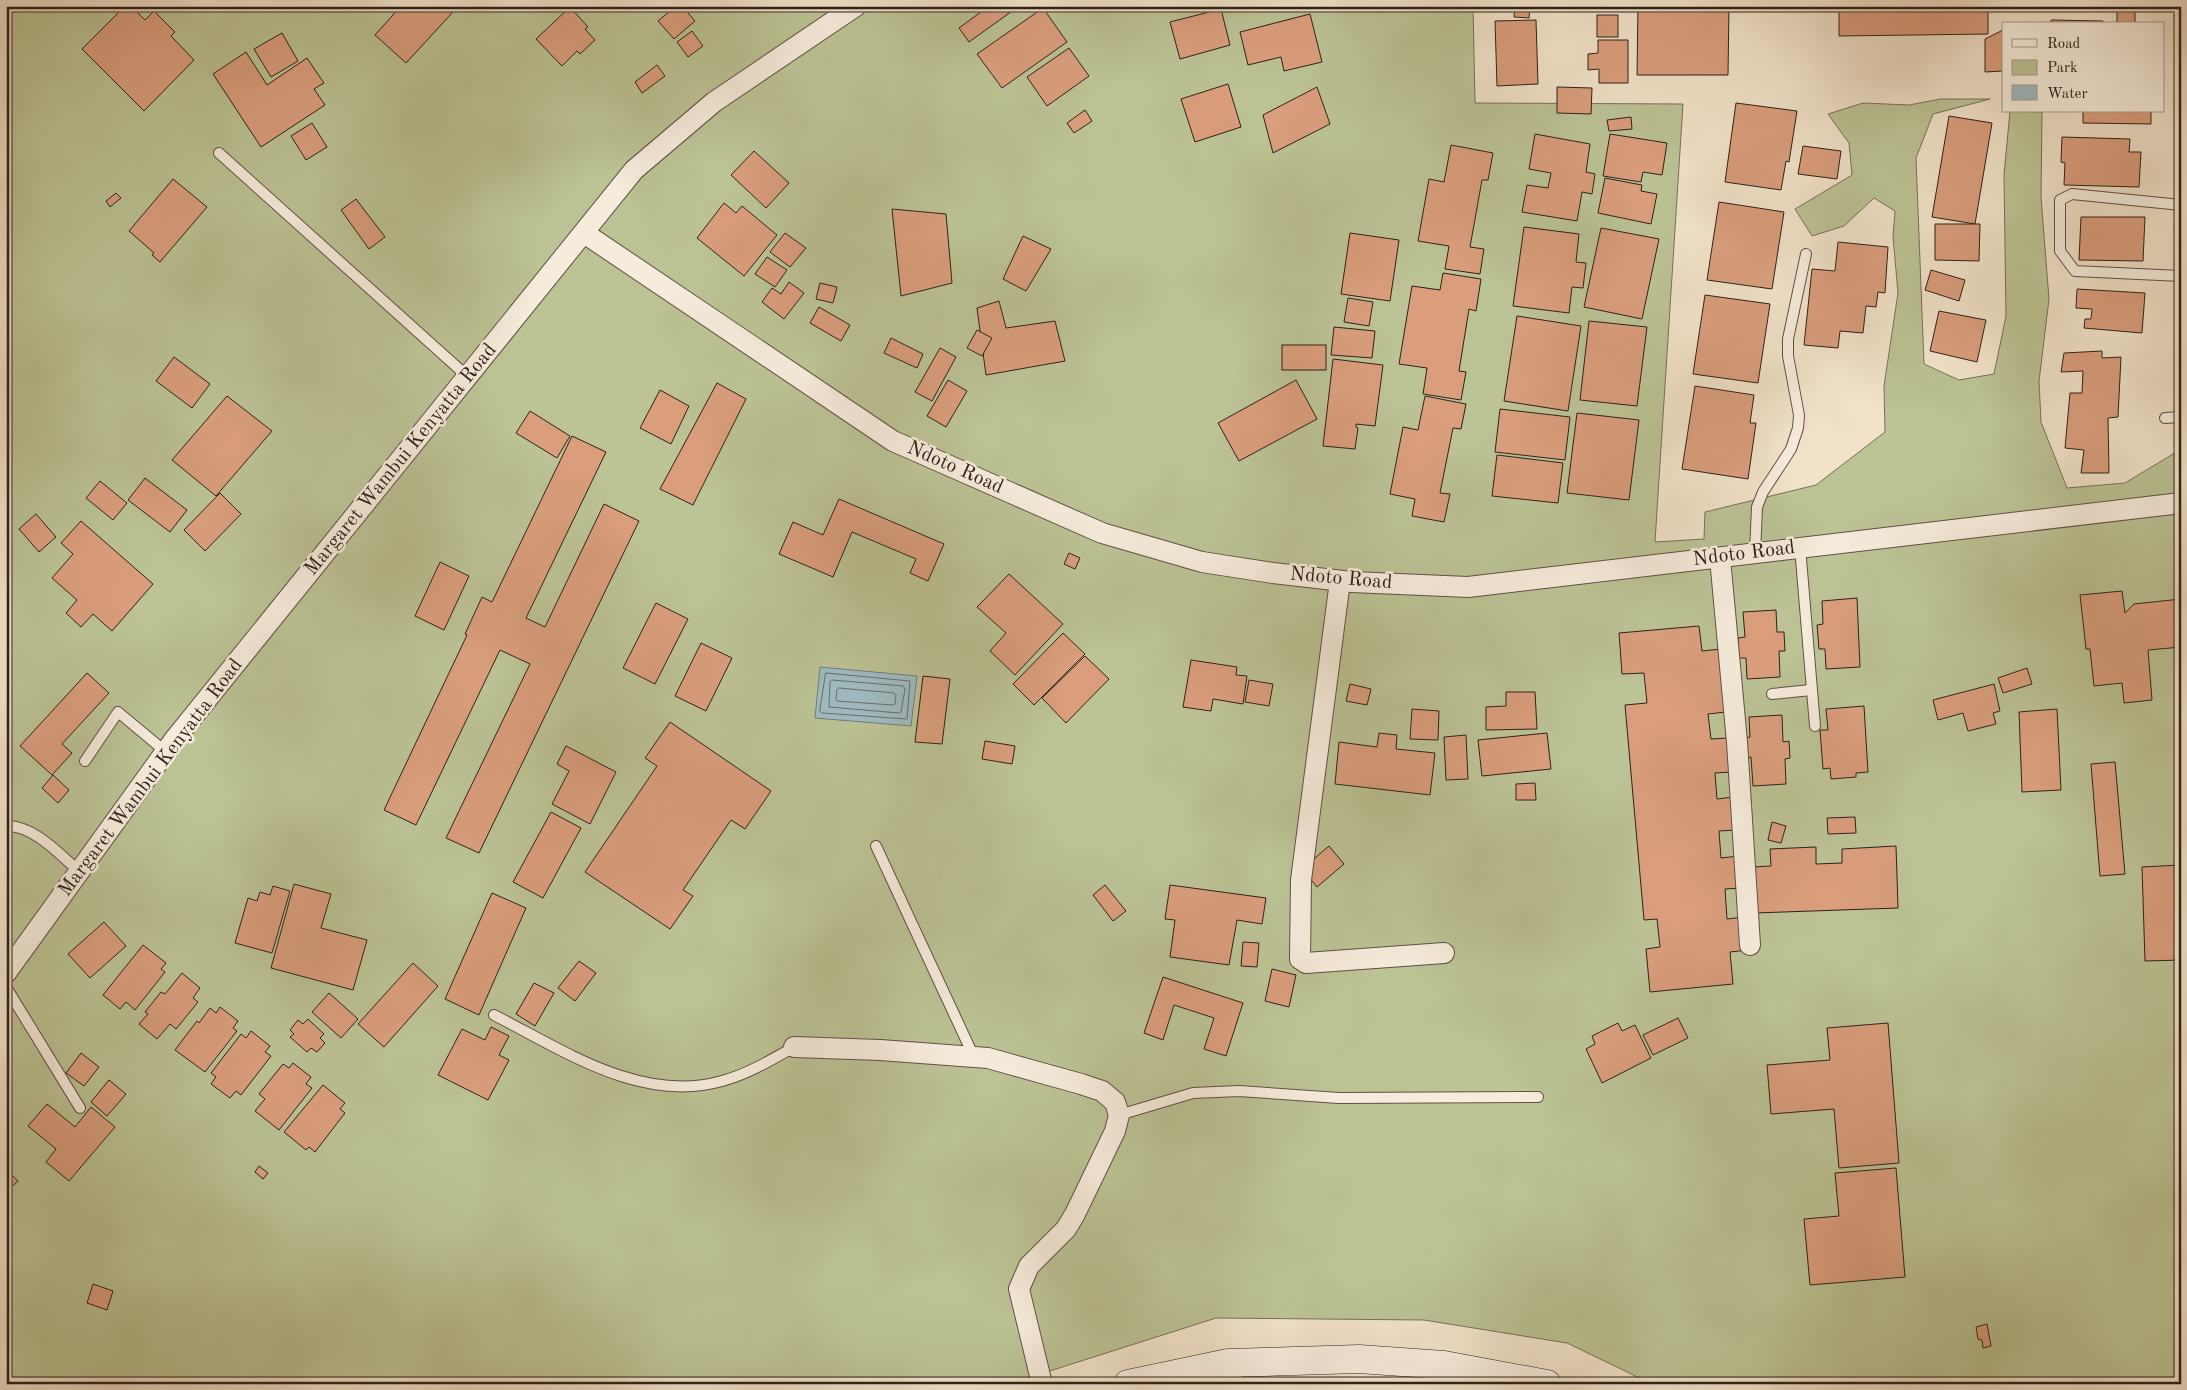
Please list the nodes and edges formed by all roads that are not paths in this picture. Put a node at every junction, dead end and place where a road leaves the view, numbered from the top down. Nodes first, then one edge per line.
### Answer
1 (856, 6) edge
2 (219, 153) dead end
3 (2181, 205) edge
4 (584, 232) junction
5 (1806, 254) dead end
6 (2181, 276) edge
7 (468, 377) junction
8 (2181, 417) edge
9 (2165, 418) dead end
10 (2181, 503) edge
11 (1800, 547) junction
12 (1755, 553) junction
13 (1720, 558) junction
14 (1340, 581) junction
15 (1811, 690) junction
16 (1772, 694) dead end
17 (1815, 726) dead end
18 (166, 752) junction
19 (84, 760) dead end
20 (6, 826) edge
21 (876, 846) dead end
22 (80, 872) junction
23 (1750, 945) dead end
24 (1444, 953) dead end
25 (6, 974) edge
26 (6, 987) edge
27 (494, 1015) dead end
28 (794, 1048) joint
29 (974, 1057) junction
30 (1538, 1097) dead end
31 (80, 1108) dead end
32 (1119, 1115) junction
33 (1230, 1374) edge
34 (1042, 1384) edge
35 (1128, 1384) edge
36 (1547, 1384) edge

1 - 4 street, Margaret Wambui Kenyatta Road
2 - 7 lane
3 - 6 lane
4 - 7 street, Margaret Wambui Kenyatta Road
4 - 14 street, Ndoto Road
5 - 12 lane
7 - 18 street, Margaret Wambui Kenyatta Road
8 - 9 lane
10 - 11 street, Ndoto Road
11 - 12 street, Ndoto Road
11 - 15 lane
12 - 13 street, Ndoto Road
13 - 14 street, Ndoto Road
13 - 23 street
14 - 24 street
15 - 16 lane
15 - 17 lane
18 - 19 lane
18 - 22 street, Margaret Wambui Kenyatta Road
20 - 22 lane
21 - 29 lane
22 - 25 street, Margaret Wambui Kenyatta Road
26 - 31 lane
27 - 28 lane
28 - 29 street
29 - 32 street
30 - 32 lane
32 - 34 street
33 - 35 street
33 - 36 street

